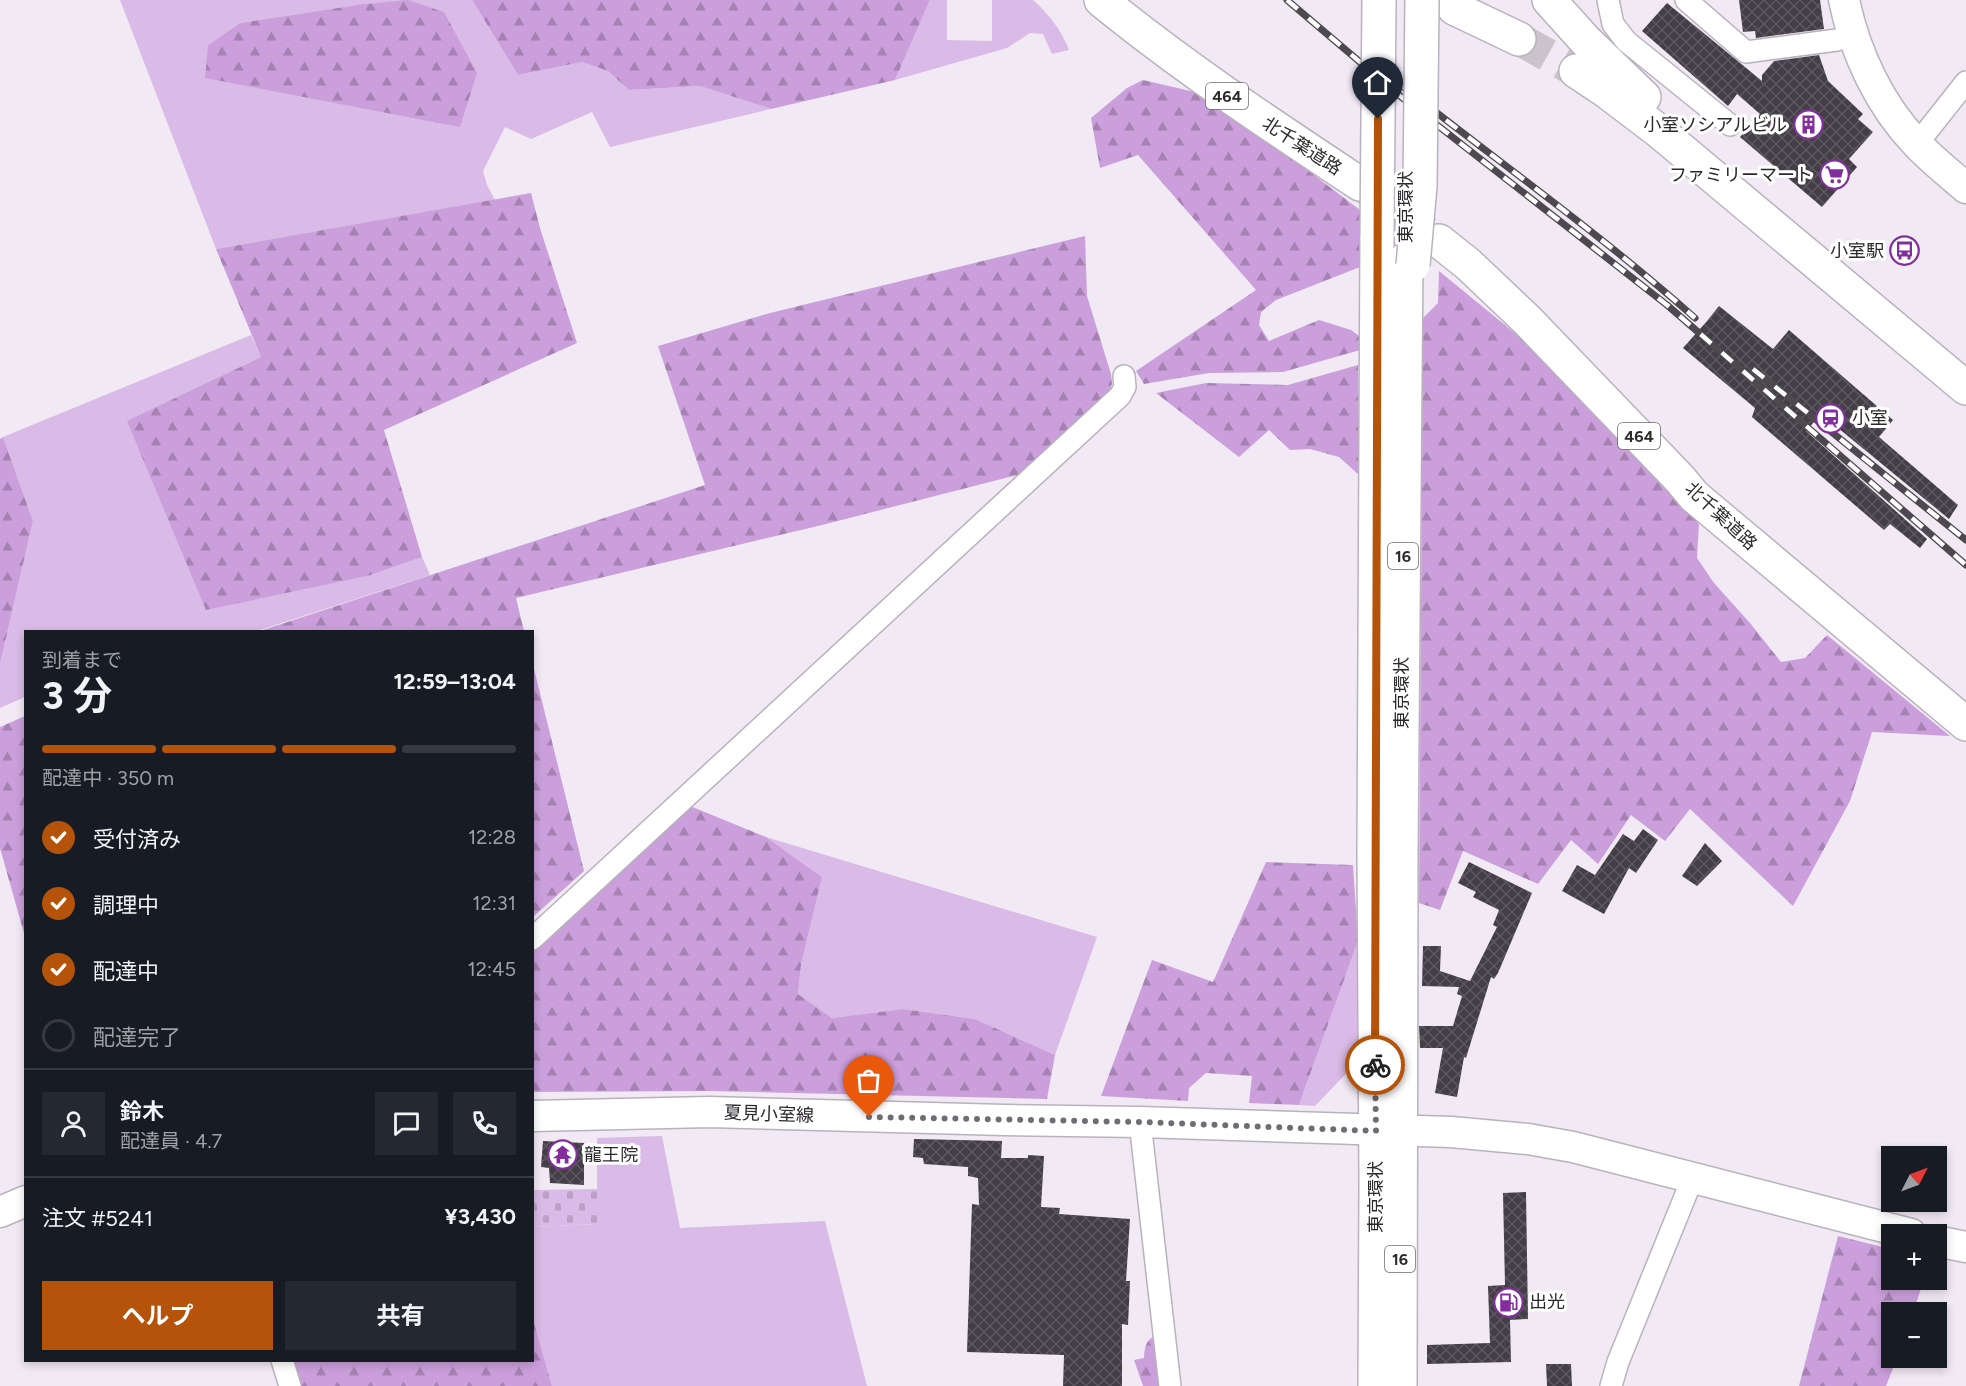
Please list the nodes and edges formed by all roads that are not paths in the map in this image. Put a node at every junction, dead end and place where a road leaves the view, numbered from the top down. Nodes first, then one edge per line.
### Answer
1 (1101, 0) edge
2 (1379, 0) edge
3 (1406, 0) edge
4 (1422, 0) edge
5 (1549, 0) edge
6 (1608, 0) edge
7 (1686, 0) edge
8 (1844, 0) edge
9 (1454, 8) dead end
10 (1519, 39) tunnel mouth
11 (1837, 40) dead end
12 (1576, 71) tunnel mouth
13 (1966, 82) edge
14 (1730, 125) dead end
15 (1917, 144) junction
16 (1360, 184) tunnel mouth
17 (1966, 188) edge
18 (1439, 241) tunnel mouth
19 (1410, 262) junction
20 (1851, 291) junction
21 (1124, 376) dead end
22 (1966, 388) edge
23 (1966, 724) edge
24 (534, 937) edge
25 (534, 1116) edge
26 (1140, 1122) junction
27 (1389, 1131) junction
28 (1693, 1176) junction
29 (24, 1202) edge
30 (0, 1212) edge
31 (1881, 1226) edge
32 (1947, 1243) edge
33 (1966, 1247) edge
34 (283, 1362) edge
35 (290, 1386) edge
36 (1170, 1386) edge
37 (1375, 1386) edge
38 (1400, 1386) edge
39 (1611, 1386) edge

1 - 16 highway, 北千葉道路 / 464
2 - 27 highway, 東京環状 / 16, bridge
3 - 19 highway, 東京環状 / 16
4 - 19 highway, bridge
5 - 20 highway
6 - 14 street
7 - 11 street
8 - 15 main road
9 - 10 highway
12 - 20 highway
13 - 15 street
15 - 17 main road
18 - 23 highway, 北千葉道路 / 464
19 - 27 highway, 東京環状 / 16
20 - 22 highway
21 - 24 street
25 - 26 main road, 夏見小室線
26 - 27 main road, 夏見小室線
26 - 36 street
27 - 28 main road, 夏見小室線
27 - 37 highway, 東京環状 / 16
27 - 38 highway, 東京環状 / 16
28 - 31 main road, 夏見小室線
28 - 39 street
29 - 30 main road
32 - 33 main road
34 - 35 street

